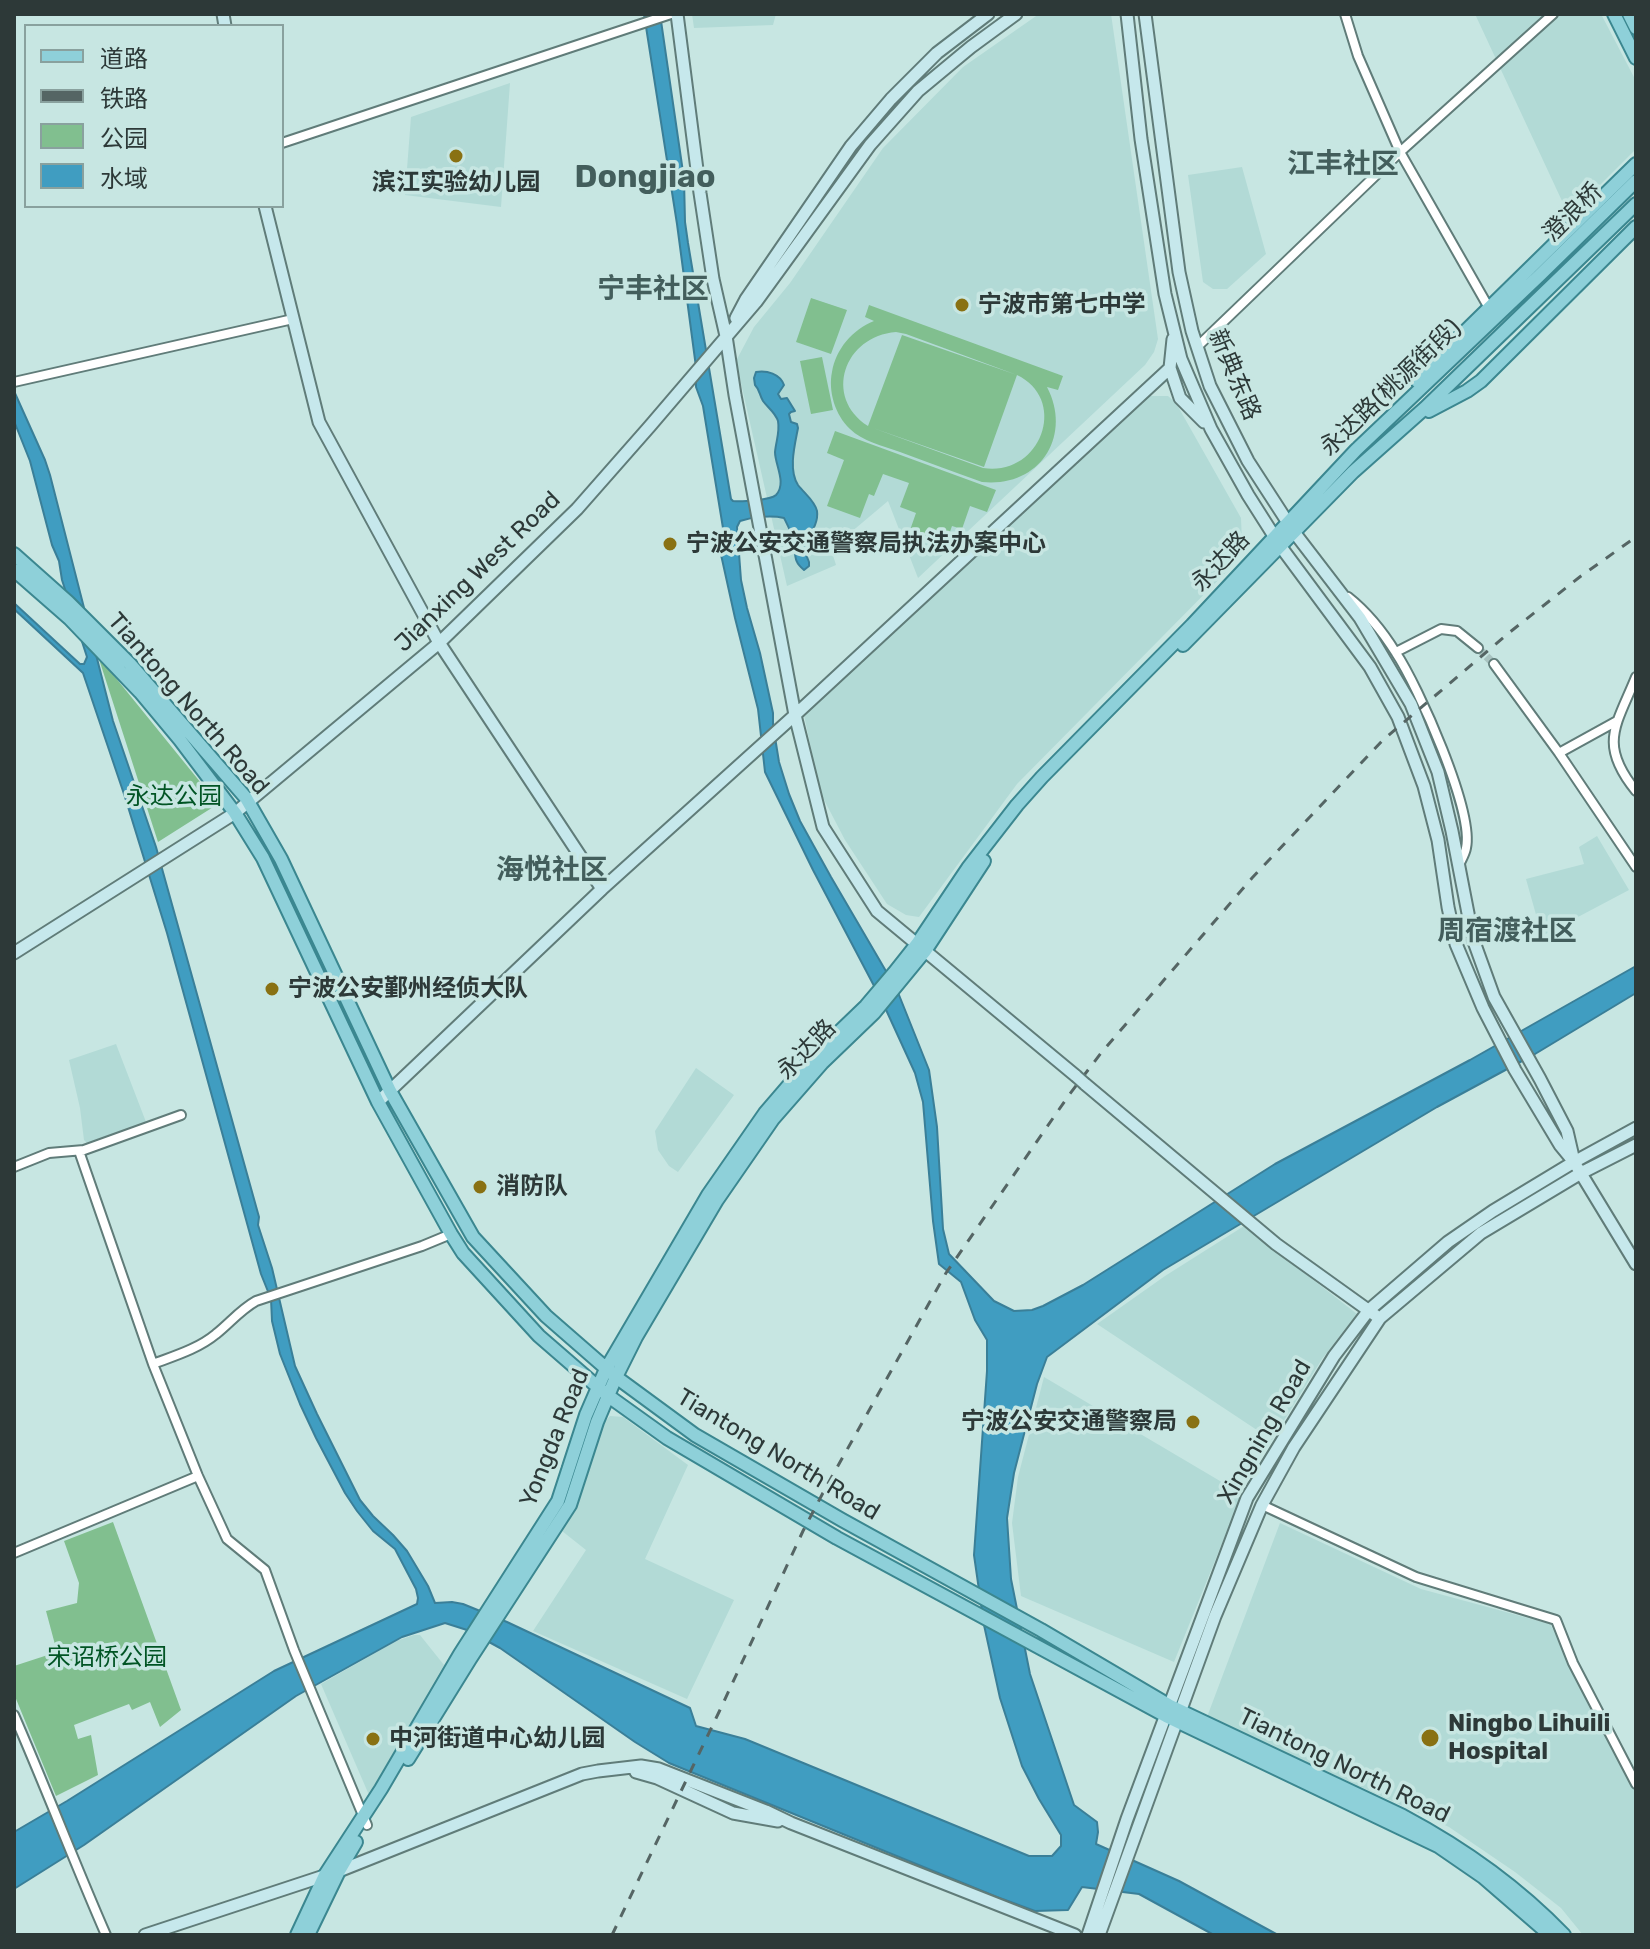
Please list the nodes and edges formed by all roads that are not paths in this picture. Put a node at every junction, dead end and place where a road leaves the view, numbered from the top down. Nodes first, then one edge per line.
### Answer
1 (671, 14) edge
2 (677, 14) edge
3 (988, 14) edge
4 (1016, 14) edge
5 (1127, 14) edge
6 (1145, 14) edge
7 (1345, 14) edge
8 (1553, 14) edge
9 (1614, 14) edge
10 (1629, 14) edge
11 (1636, 28) edge
12 (1636, 58) edge
13 (284, 142) edge
14 (1400, 152) junction
15 (1636, 164) edge
16 (1636, 181) edge
17 (1636, 204) edge
18 (265, 208) edge
19 (1636, 227) edge
20 (1540, 275) joint
21 (1547, 291) joint
22 (1489, 308) junction
23 (293, 319) junction
24 (1174, 331) junction
25 (722, 340) junction
26 (1197, 347) junction
27 (1170, 368) junction
28 (14, 382) edge
29 (1411, 420) junction
30 (1211, 429) junction
31 (1377, 430) junction
32 (1291, 527) junction
33 (1278, 541) junction
34 (14, 554) edge
35 (14, 570) edge
36 (1338, 590) junction
37 (439, 643) junction
38 (1478, 648) tunnel mouth
39 (1396, 652) junction
40 (1494, 664) tunnel mouth
41 (1636, 677) edge
42 (790, 719) junction
43 (1617, 721) junction
44 (1559, 753) junction
45 (1636, 791) edge
46 (248, 803) junction
47 (235, 813) junction
48 (1459, 866) junction
49 (1636, 867) edge
50 (602, 889) junction
51 (921, 948) junction
52 (14, 953) edge
53 (390, 1091) junction
54 (378, 1102) junction
55 (181, 1115) dead end
56 (1636, 1128) edge
57 (1636, 1145) edge
58 (79, 1151) junction
59 (1574, 1162) junction
60 (14, 1167) edge
61 (1581, 1173) junction
62 (451, 1234) junction
63 (1636, 1264) edge
64 (1369, 1310) junction
65 (1380, 1318) junction
66 (153, 1364) junction
67 (611, 1373) junction
68 (602, 1391) junction
69 (198, 1476) junction
70 (1262, 1505) junction
71 (14, 1553) edge
72 (1173, 1713) junction
73 (14, 1715) edge
74 (1636, 1784) edge
75 (365, 1820) junction
76 (1133, 1821) junction
77 (339, 1871) junction
78 (325, 1875) junction
79 (106, 1935) edge
80 (145, 1935) edge
81 (297, 1935) edge
82 (308, 1935) edge
83 (1075, 1935) edge
84 (1088, 1935) edge
85 (1099, 1935) edge
86 (1550, 1935) edge
87 (1564, 1935) edge

1 - 13 street
2 - 25 main road
3 - 25 main road, Jianxing West Road
4 - 25 main road, Jianxing West Road
5 - 24 main road, 新典东路
6 - 26 main road, 新典东路
7 - 14 street
8 - 14 street
9 - 12 main road
10 - 11 main road
14 - 22 street
14 - 26 street
15 - 22 main road
16 - 20 main road, 澄浪桥
17 - 21 main road, 澄浪桥
18 - 23 main road
19 - 29 main road
20 - 31 main road, 永达路(桃源街段)
21 - 29 main road, 永达路(桃源街段)
22 - 31 main road
23 - 28 street
23 - 37 main road
24 - 27 main road
24 - 30 main road, 新典东路
25 - 37 main road, Jianxing West Road
25 - 42 main road
26 - 32 main road, 新典东路
27 - 30 main road
27 - 42 main road
29 - 32 main road, 永达路(桃源街段)
30 - 33 main road, 新典东路
31 - 32 main road, 永达路(桃源街段)
32 - 33 main road, 永达路(桃源街段)
32 - 36 main road, 新典东路
33 - 51 main road, 永达路
33 - 59 main road, 新典东路
34 - 46 main road, Tiantong North Road
35 - 47 main road, Tiantong North Road
36 - 39 street
36 - 48 main road, 新典东路
37 - 46 main road, Jianxing West Road
37 - 50 main road
38 - 39 street
39 - 48 street
40 - 44 street
41 - 43 street
42 - 50 main road
42 - 51 main road
43 - 44 street
43 - 45 street
44 - 49 street
46 - 47 main road, Jianxing West Road
46 - 53 main road, Tiantong North Road
47 - 52 main road, Jianxing West Road
47 - 54 main road, Tiantong North Road
48 - 59 main road, 新典东路
50 - 53 main road
51 - 64 main road
51 - 67 main road, 永达路
53 - 54 main road
53 - 67 main road, Tiantong North Road
54 - 62 main road, Tiantong North Road
55 - 58 street
56 - 59 main road, Xingning Road
57 - 61 main road, Xingning Road
58 - 60 street
58 - 66 street
59 - 61 main road
59 - 64 main road, Xingning Road
61 - 63 main road
61 - 65 main road, Xingning Road
62 - 66 street
62 - 68 main road, Tiantong North Road
64 - 65 main road
64 - 72 main road, Xingning Road
65 - 70 main road, Xingning Road
66 - 69 street
67 - 68 main road, Yongda Road
67 - 72 main road, Tiantong North Road
68 - 72 main road, Tiantong North Road
68 - 75 main road, Yongda Road
69 - 71 street
69 - 75 street
70 - 72 main road, Xingning Road
70 - 74 street
72 - 76 main road, Xingning Road
72 - 86 main road
72 - 87 main road, Tiantong North Road
73 - 79 street
75 - 77 main road
75 - 78 main road
76 - 84 main road, Xingning Road
76 - 85 main road, Xingning Road
77 - 78 main road
77 - 82 main road
77 - 83 main road
78 - 80 main road
78 - 81 main road

